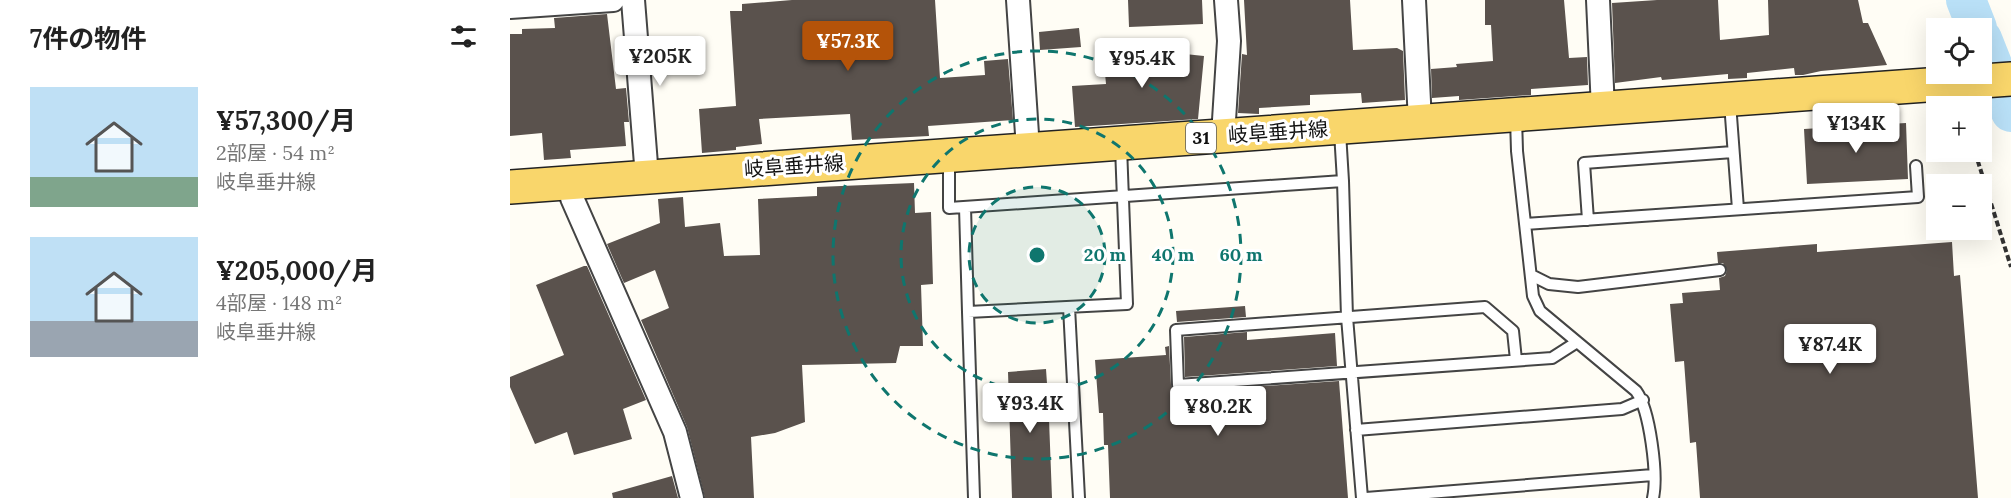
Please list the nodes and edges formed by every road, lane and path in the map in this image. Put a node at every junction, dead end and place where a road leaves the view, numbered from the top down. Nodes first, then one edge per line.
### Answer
1 (613, 0) edge
2 (633, 0) edge
3 (1018, 0) edge
4 (1226, 0) edge
5 (1414, 0) edge
6 (1598, 0) edge
7 (510, 7) edge
8 (2011, 79) edge
9 (1730, 99) junction
10 (1603, 109) junction
11 (1516, 115) junction
12 (1420, 122) junction
13 (1339, 128) junction
14 (1223, 136) junction
15 (1120, 144) junction
16 (1028, 149) junction
17 (1733, 152) junction
18 (948, 155) junction
19 (1978, 162) edge
20 (1916, 166) dead end
21 (647, 177) junction
22 (1343, 182) junction
23 (572, 183) junction
24 (510, 187) edge
25 (1123, 198) junction
26 (964, 207) junction
27 (1738, 209) junction
28 (1588, 220) junction
29 (1525, 224) junction
30 (2011, 267) edge
31 (1720, 270) dead end
32 (1531, 275) junction
33 (1069, 307) junction
34 (968, 312) junction
35 (1347, 317) junction
36 (1577, 342) junction
37 (1516, 360) junction
38 (1352, 372) junction
39 (1643, 400) junction
40 (1356, 430) junction
41 (1653, 475) junction
42 (692, 498) edge
43 (974, 498) edge
44 (1079, 498) edge
45 (1364, 498) edge
46 (1653, 498) edge

1 - 7 street
2 - 21 street
3 - 16 street
4 - 14 street
5 - 12 street
6 - 10 street
8 - 9 main road, 岐阜垂井線 / 31
9 - 10 main road, 岐阜垂井線 / 31
9 - 17 lane
10 - 11 main road, 岐阜垂井線 / 31
11 - 12 main road, 岐阜垂井線 / 31
11 - 29 lane
12 - 13 main road, 岐阜垂井線 / 31
13 - 14 main road, 岐阜垂井線 / 31
13 - 22 lane
14 - 15 main road, 岐阜垂井線 / 31
15 - 16 main road, 岐阜垂井線 / 31
15 - 25 lane
16 - 18 main road, 岐阜垂井線 / 31
17 - 27 lane
17 - 28 lane
18 - 21 main road, 岐阜垂井線 / 31
18 - 26 lane
19 - 30 path
20 - 27 lane
21 - 23 main road, 岐阜垂井線 / 31
22 - 25 lane
22 - 35 lane
23 - 24 main road, 岐阜垂井線 / 31
23 - 42 street
25 - 26 lane
25 - 33 lane
26 - 34 lane
27 - 28 lane
28 - 29 lane
29 - 32 lane
31 - 32 lane
32 - 36 lane
33 - 34 lane
33 - 44 lane
34 - 43 lane
35 - 37 lane
35 - 38 lane
35 - 38 lane
36 - 37 lane
36 - 39 lane
37 - 38 lane
38 - 40 lane
39 - 40 lane
39 - 41 lane
40 - 45 lane
41 - 45 lane
41 - 46 lane

